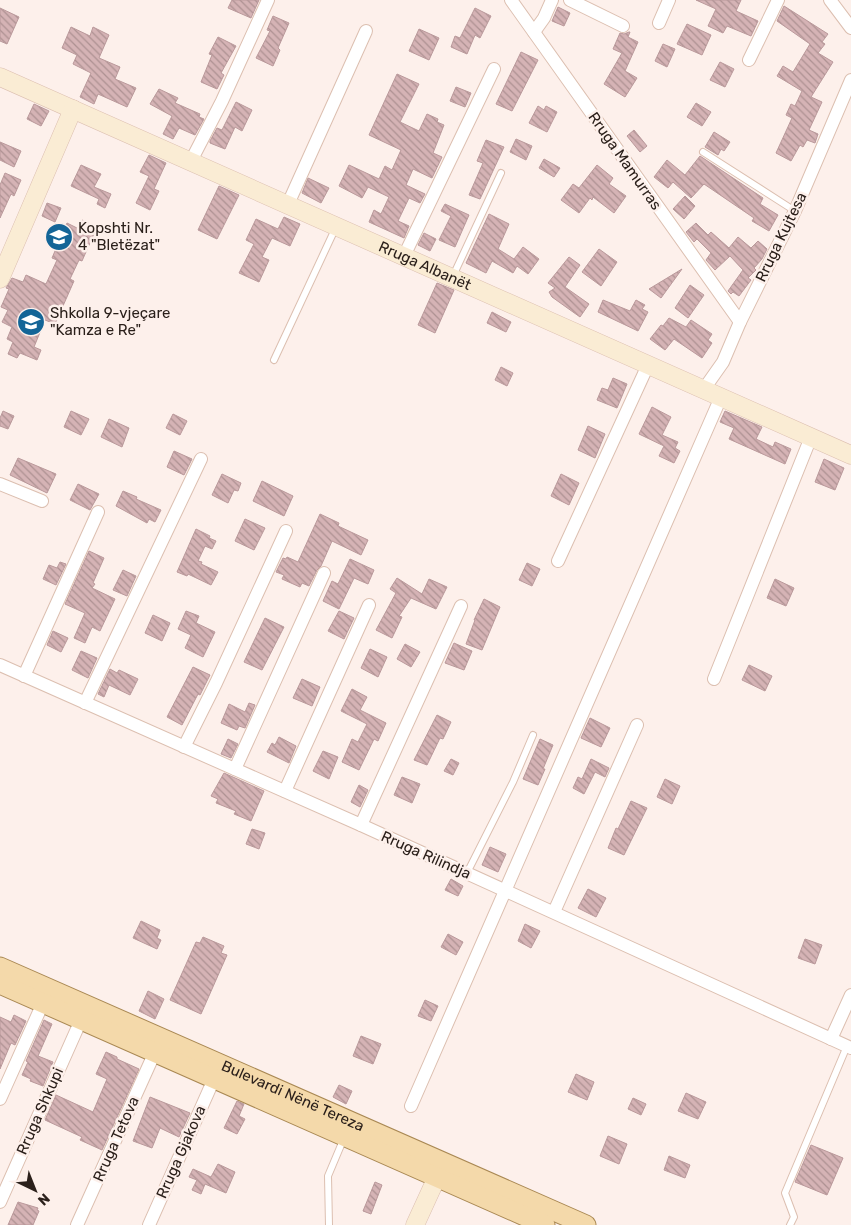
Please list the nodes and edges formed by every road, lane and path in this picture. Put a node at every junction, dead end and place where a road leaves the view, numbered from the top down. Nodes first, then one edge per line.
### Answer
1 (268, 0) edge
2 (511, 0) edge
3 (552, 0) edge
4 (570, 0) edge
5 (668, 0) edge
6 (778, 0) edge
7 (830, 0) edge
8 (659, 23) dead end
9 (623, 26) dead end
10 (851, 28) edge
11 (366, 30) dead end
12 (534, 32) junction
13 (749, 60) dead end
14 (494, 69) dead end
15 (0, 77) edge
16 (851, 80) edge
17 (73, 109) junction
18 (704, 152) dead end
19 (191, 161) junction
20 (501, 173) dead end
21 (288, 204) junction
22 (795, 211) junction
23 (336, 225) junction
24 (404, 256) junction
25 (452, 277) junction
26 (0, 279) edge
27 (740, 322) junction
28 (274, 360) dead end
29 (648, 364) junction
30 (704, 389) junction
31 (721, 397) junction
32 (811, 437) junction
33 (851, 455) edge
34 (201, 459) dead end
35 (0, 484) edge
36 (42, 501) dead end
37 (98, 512) dead end
38 (286, 531) dead end
39 (558, 561) dead end
40 (324, 574) dead end
41 (369, 605) dead end
42 (460, 606) dead end
43 (0, 665) edge
44 (24, 676) junction
45 (714, 679) dead end
46 (85, 703) junction
47 (637, 725) dead end
48 (533, 735) dead end
49 (184, 747) junction
50 (235, 769) junction
51 (285, 791) junction
52 (361, 825) junction
53 (467, 873) junction
54 (506, 890) junction
55 (554, 912) junction
56 (0, 967) edge
57 (0, 984) edge
58 (851, 995) edge
59 (42, 1002) junction
60 (80, 1020) junction
61 (831, 1039) junction
62 (849, 1047) edge
63 (155, 1052) junction
64 (214, 1079) junction
65 (0, 1099) edge
66 (411, 1106) dead end
67 (345, 1137) junction
68 (437, 1178) junction
69 (0, 1202) edge
70 (78, 1225) edge
71 (149, 1225) edge
72 (329, 1225) edge
73 (415, 1225) edge
74 (545, 1225) edge
75 (586, 1225) edge
76 (790, 1225) edge

1 - 19 street
2 - 12 street, Rruga Mamurras
3 - 12 street
4 - 9 street
5 - 8 street
6 - 13 street
7 - 10 street
11 - 21 street
12 - 27 street, Rruga Mamurras
14 - 24 street
15 - 17 street, Rruga Albanët
16 - 22 street, Rruga Kujtesa
17 - 19 street, Rruga Albanët
17 - 26 street
18 - 22 lane
19 - 21 street, Rruga Albanët
20 - 25 lane
21 - 23 street, Rruga Albanët
22 - 27 street, Rruga Kujtesa
23 - 24 street, Rruga Albanët
23 - 28 lane
24 - 25 street, Rruga Albanët
25 - 29 street, Rruga Albanët
27 - 30 street, Rruga Kujtesa
29 - 30 street, Rruga Albanët
29 - 39 street
30 - 31 street, Rruga Albanët
31 - 32 street, Rruga Albanët
31 - 54 street
32 - 33 street, Rruga Albanët
32 - 45 street
34 - 46 street
35 - 36 street
37 - 44 street
38 - 49 street
40 - 50 street
41 - 51 street
42 - 52 street
43 - 44 street, Rruga Rilindja
44 - 46 street, Rruga Rilindja
46 - 49 street, Rruga Rilindja
47 - 55 street
48 - 53 lane
49 - 50 street, Rruga Rilindja
50 - 51 street, Rruga Rilindja
51 - 52 street, Rruga Rilindja
52 - 53 street, Rruga Rilindja
53 - 54 street, Rruga Rilindja
54 - 55 street, Rruga Rilindja
54 - 66 street
55 - 61 street, Rruga Rilindja
56 - 75 main road, Bulevardi Nënë Tereza
57 - 59 main road, Bulevardi Nënë Tereza
58 - 61 street
59 - 60 main road, Bulevardi Nënë Tereza
59 - 65 street
60 - 63 main road, Bulevardi Nënë Tereza
60 - 69 street, Rruga Shkupi
61 - 62 street, Rruga Rilindja
62 - 76 lane
63 - 64 main road, Bulevardi Nënë Tereza
63 - 70 street, Rruga Tetova
64 - 67 main road, Bulevardi Nënë Tereza
64 - 71 street, Rruga Gjakova
67 - 68 main road, Bulevardi Nënë Tereza
67 - 72 lane
68 - 73 street
68 - 74 main road, Bulevardi Nënë Tereza

